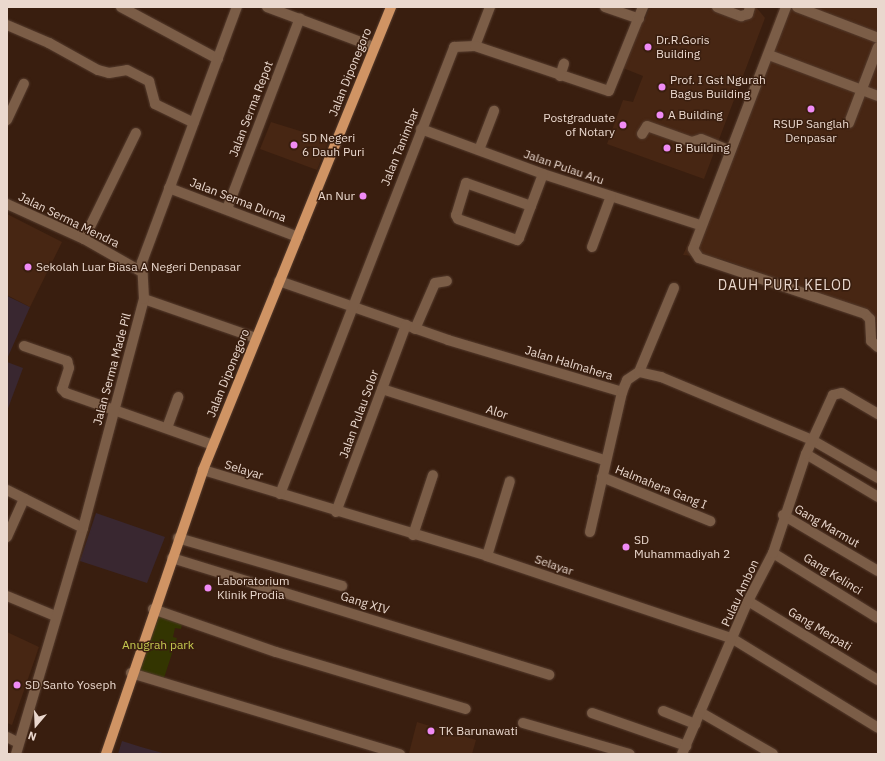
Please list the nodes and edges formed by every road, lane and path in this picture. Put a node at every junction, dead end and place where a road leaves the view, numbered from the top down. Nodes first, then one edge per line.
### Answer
1 (120, 7) edge
2 (237, 7) edge
3 (267, 7) edge
4 (391, 7) edge
5 (490, 7) edge
6 (605, 7) edge
7 (644, 7) edge
8 (717, 7) edge
9 (750, 7) edge
10 (786, 7) edge
11 (797, 7) edge
12 (300, 18) junction
13 (639, 19) junction
14 (7, 25) edge
15 (878, 38) edge
16 (475, 46) junction
17 (374, 47) junction
18 (878, 47) edge
19 (769, 55) junction
20 (218, 59) junction
21 (564, 64) dead end
22 (560, 76) junction
23 (24, 84) dead end
24 (862, 90) junction
25 (878, 96) edge
26 (494, 111) dead end
27 (7, 120) edge
28 (194, 123) junction
29 (849, 123) dead end
30 (421, 129) junction
31 (136, 133) dead end
32 (642, 134) dead end
33 (479, 150) junction
34 (730, 151) junction
35 (543, 174) junction
36 (169, 188) junction
37 (611, 196) junction
38 (7, 204) edge
39 (531, 206) junction
40 (227, 209) junction
41 (700, 225) junction
42 (298, 237) junction
43 (84, 239) junction
44 (592, 247) dead end
45 (140, 271) junction
46 (279, 281) junction
47 (447, 281) dead end
48 (674, 288) dead end
49 (144, 299) junction
50 (352, 305) junction
51 (410, 327) junction
52 (256, 338) junction
53 (24, 346) dead end
54 (878, 347) edge
55 (639, 372) junction
56 (382, 389) junction
57 (622, 392) junction
58 (178, 397) dead end
59 (114, 410) junction
60 (878, 414) edge
61 (167, 428) junction
62 (812, 440) junction
63 (213, 445) junction
64 (806, 454) junction
65 (606, 460) junction
66 (203, 470) junction
67 (433, 475) dead end
68 (602, 477) junction
69 (878, 478) edge
70 (510, 481) dead end
71 (7, 490) edge
72 (280, 494) junction
73 (878, 497) edge
74 (24, 499) junction
75 (336, 512) junction
76 (783, 515) junction
77 (710, 521) dead end
78 (83, 528) junction
79 (590, 532) dead end
80 (413, 535) junction
81 (7, 537) edge
82 (178, 538) junction
83 (773, 553) junction
84 (487, 556) junction
85 (172, 558) junction
86 (878, 571) edge
87 (342, 586) dead end
88 (7, 596) edge
89 (748, 601) junction
90 (153, 609) junction
91 (55, 616) junction
92 (878, 618) edge
93 (733, 639) junction
94 (130, 673) junction
95 (549, 675) dead end
96 (878, 680) edge
97 (466, 709) dead end
98 (663, 711) dead end
99 (700, 712) junction
100 (592, 713) dead end
101 (523, 723) dead end
102 (695, 724) junction
103 (878, 728) edge
104 (7, 737) edge
105 (17, 742) junction
106 (684, 750) edge
107 (16, 754) edge
108 (106, 754) edge
109 (400, 754) edge
110 (630, 754) edge
111 (773, 754) edge

1 - 20 street
2 - 20 street, Jalan Serma Made Pil
3 - 12 street
4 - 17 main road, Jalan Diponegoro
5 - 16 street
6 - 13 street
7 - 13 street, Jalan Tanimbar
8 - 9 street
10 - 19 street
11 - 15 street
12 - 17 street
12 - 40 street, Jalan Serma Repot
13 - 22 street, Jalan Tanimbar
14 - 28 street
16 - 22 street, Jalan Tanimbar
16 - 30 street, Jalan Tanimbar
17 - 42 main road, Jalan Diponegoro
18 - 24 street
19 - 24 street
19 - 34 street
20 - 28 street, Jalan Serma Made Pil
21 - 22 street
23 - 27 street
24 - 25 street
24 - 29 street
26 - 33 street
28 - 36 street, Jalan Serma Made Pil
30 - 33 street, Jalan Pulau Aru
30 - 50 street, Jalan Tanimbar
31 - 43 street
32 - 34 street
33 - 35 street, Jalan Pulau Aru
34 - 41 street
35 - 37 street, Jalan Pulau Aru
35 - 39 street
36 - 40 street, Jalan Serma Durna
36 - 45 street, Jalan Serma Made Pil
37 - 41 street, Jalan Pulau Aru
37 - 44 street
38 - 43 street, Jalan Serma Mendra
39 - 39 street
40 - 42 street, Jalan Serma Durna
41 - 54 street
42 - 46 main road, Jalan Diponegoro
43 - 45 street, Jalan Serma Mendra
45 - 49 street, Jalan Serma Made Pil
46 - 50 street, Jalan Halmahera
46 - 52 main road, Jalan Diponegoro
47 - 51 street, Jalan Pulau Solor
48 - 55 street
49 - 52 street
49 - 59 street, Jalan Serma Made Pil
50 - 51 street, Jalan Halmahera
50 - 72 street, Jalan Tanimbar
51 - 56 street, Jalan Pulau Solor
51 - 57 street, Jalan Halmahera
52 - 63 main road, Jalan Diponegoro
53 - 59 street
55 - 57 street, Jalan Halmahera
55 - 62 street
56 - 65 street, Alor
56 - 75 street, Jalan Pulau Solor
57 - 65 street
58 - 61 street
59 - 61 street
59 - 78 street, Jalan Serma Made Pil
60 - 62 street, Pulau Ambon
61 - 63 street
62 - 64 street, Pulau Ambon
62 - 69 street
63 - 66 main road, Jalan Diponegoro
64 - 73 street
64 - 76 street, Pulau Ambon
65 - 68 street
66 - 72 street, Selayar
66 - 82 main road, Jalan Diponegoro
67 - 80 street
68 - 77 street, Halmahera Gang I
68 - 79 street
70 - 84 street
71 - 74 street
72 - 75 street, Selayar
74 - 78 street
74 - 81 street
75 - 80 street, Selayar
76 - 83 street, Pulau Ambon
76 - 86 street, Gang Marmut
78 - 91 street, Jalan Serma Made Pil
80 - 84 street, Selayar
82 - 85 main road, Jalan Diponegoro
82 - 87 street, Gang XIV
83 - 89 street, Pulau Ambon
83 - 92 street, Gang Kelinci
84 - 93 street, Selayar
85 - 90 main road, Jalan Diponegoro
85 - 95 street, Gang XIV
88 - 91 street
89 - 93 street, Pulau Ambon
89 - 96 street, Gang Merpati
90 - 94 main road, Jalan Diponegoro
90 - 97 street
91 - 105 street, Jalan Serma Made Pil
93 - 99 street, Pulau Ambon
93 - 103 street, Selayar
94 - 108 main road, Jalan Diponegoro
94 - 109 street
98 - 102 street
99 - 102 street, Pulau Ambon
99 - 111 street
100 - 106 street
101 - 110 street
102 - 106 street, Pulau Ambon
104 - 105 street
105 - 107 street, Jalan Serma Made Pil

